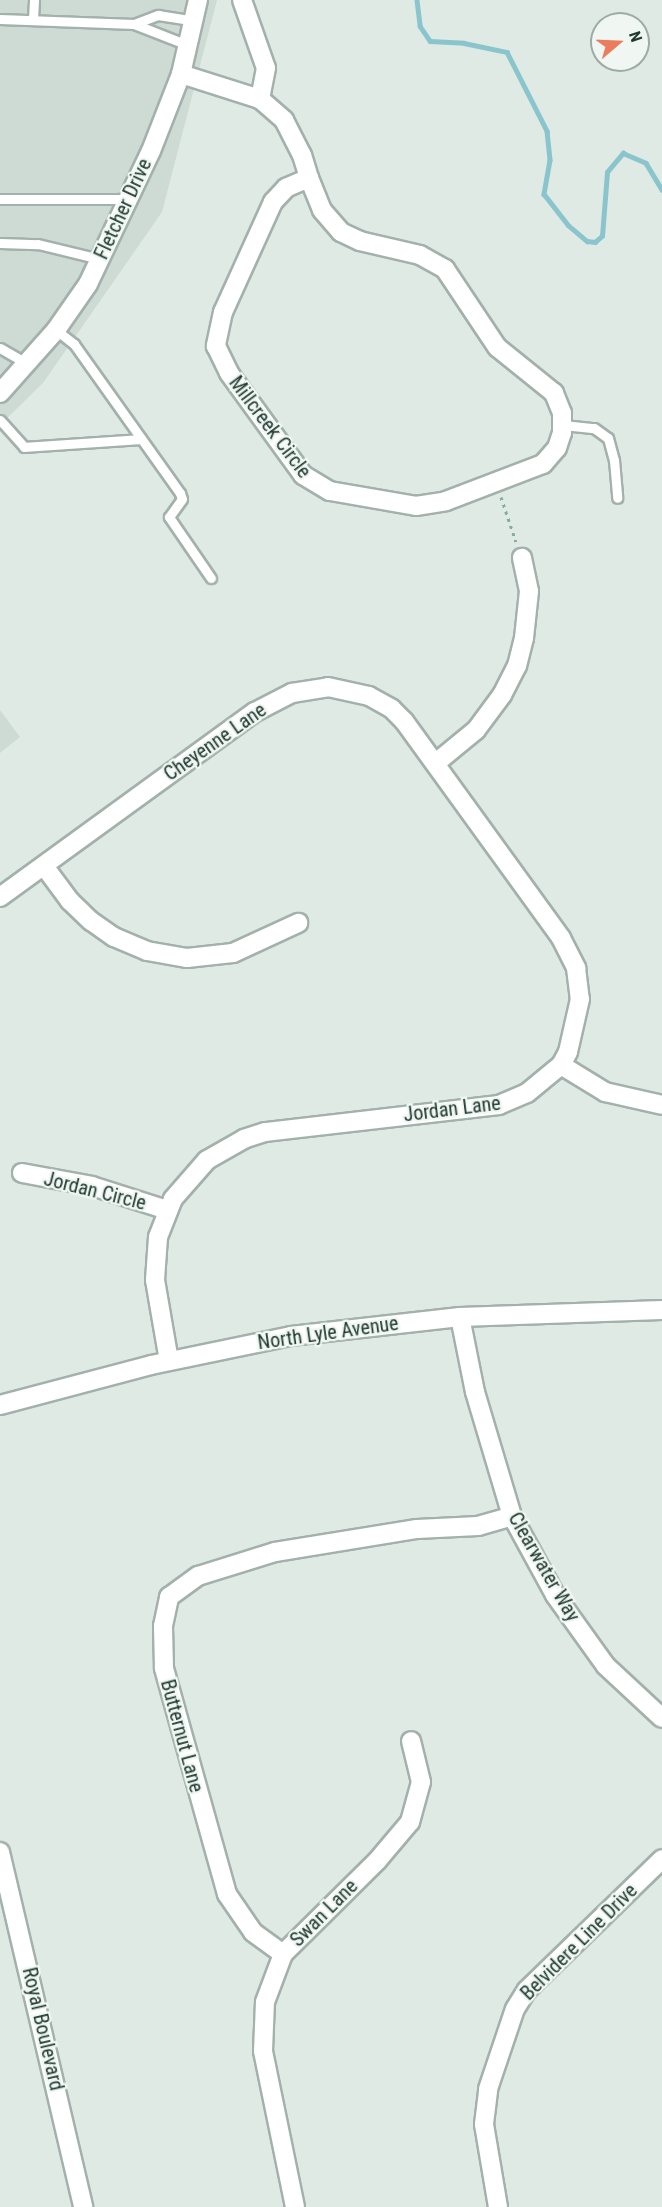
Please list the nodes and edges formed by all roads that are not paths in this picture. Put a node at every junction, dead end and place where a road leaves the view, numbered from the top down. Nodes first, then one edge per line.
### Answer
1 (34, 0) edge
2 (198, 0) edge
3 (242, 0) edge
4 (0, 19) edge
5 (33, 19) junction
6 (194, 21) junction
7 (134, 24) junction
8 (188, 45) junction
9 (182, 74) junction
10 (260, 99) junction
11 (309, 178) junction
12 (0, 199) edge
13 (128, 199) junction
14 (0, 243) edge
15 (100, 259) junction
16 (56, 330) junction
17 (0, 348) edge
18 (26, 363) junction
19 (0, 393) edge
20 (0, 420) edge
21 (563, 425) junction
22 (141, 439) junction
23 (617, 498) dead end
24 (522, 558) road end
25 (212, 578) dead end
26 (437, 762) junction
27 (44, 866) junction
28 (0, 897) edge
29 (298, 923) dead end
30 (561, 1065) junction
31 (662, 1105) edge
32 (22, 1173) dead end
33 (167, 1209) junction
34 (662, 1310) edge
35 (460, 1317) junction
36 (169, 1361) junction
37 (0, 1405) edge
38 (512, 1516) junction
39 (662, 1718) edge
40 (411, 1741) dead end
41 (0, 1852) edge
42 (662, 1859) edge
43 (283, 1954) junction
44 (83, 2207) edge
45 (295, 2207) edge
46 (498, 2207) edge

1 - 5 lane
2 - 6 street, Fletcher Drive
3 - 10 street
4 - 5 lane
5 - 7 lane
6 - 7 lane
6 - 8 street, Fletcher Drive
7 - 8 lane
8 - 9 street, Fletcher Drive
9 - 10 street
9 - 13 street, Fletcher Drive
10 - 11 street
11 - 21 street
11 - 21 street, Millcreek Circle
12 - 13 lane
13 - 15 street, Fletcher Drive
14 - 15 lane
15 - 16 street, Fletcher Drive
16 - 18 street, Fletcher Drive
16 - 22 lane
17 - 18 lane
18 - 19 street, Fletcher Drive
20 - 22 lane
21 - 23 lane
22 - 25 lane
24 - 26 street
26 - 27 street, Cheyenne Lane
26 - 30 street, Jordan Lane
27 - 28 street, Cheyenne Lane
27 - 29 street
30 - 31 street
30 - 33 street, Jordan Lane
32 - 33 street, Jordan Circle
33 - 36 street, Jordan Lane
34 - 35 street, North Lyle Avenue
35 - 36 street, North Lyle Avenue
35 - 38 street, Clearwater Way
36 - 37 street, North Lyle Avenue
38 - 39 street, Clearwater Way
38 - 43 street, Butternut Lane
40 - 43 street, Swan Lane
41 - 44 street, Royal Boulevard
42 - 46 street, Belvidere Line Drive
43 - 45 street, Swan Lane

